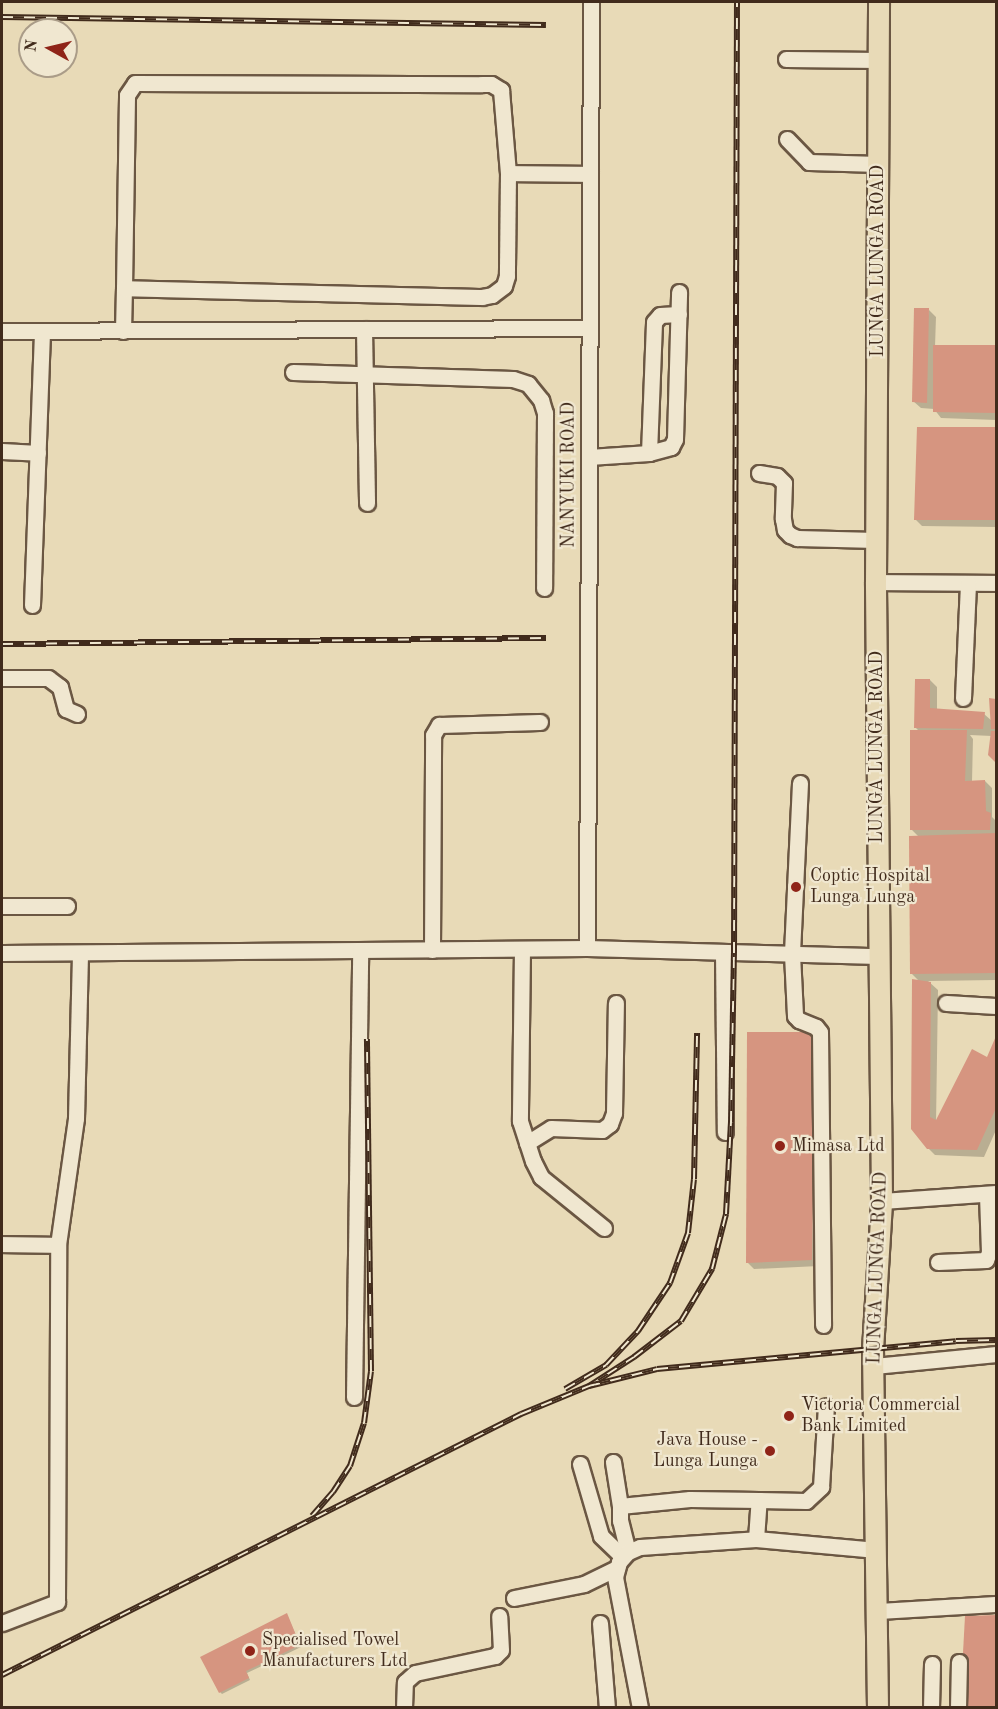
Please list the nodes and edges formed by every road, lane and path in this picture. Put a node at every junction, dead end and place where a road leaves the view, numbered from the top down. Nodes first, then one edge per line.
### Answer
1 (591, 2) edge
2 (879, 2) edge
3 (786, 59) dead end
4 (879, 60) junction
5 (787, 139) dead end
6 (879, 164) junction
7 (508, 172) junction
8 (590, 174) junction
9 (124, 288) junction
10 (679, 292) dead end
11 (678, 314) junction
12 (590, 328) junction
13 (364, 329) junction
14 (42, 331) junction
15 (123, 331) junction
16 (2, 332) edge
17 (293, 372) dead end
18 (365, 374) junction
19 (2, 451) edge
20 (38, 453) junction
21 (649, 453) junction
22 (589, 456) junction
23 (759, 473) dead end
24 (367, 503) dead end
25 (876, 540) junction
26 (876, 582) junction
27 (968, 583) junction
28 (996, 583) edge
29 (544, 588) dead end
30 (32, 605) dead end
31 (2, 678) edge
32 (963, 698) dead end
33 (77, 714) dead end
34 (540, 723) dead end
35 (800, 783) dead end
36 (2, 906) edge
37 (67, 906) dead end
38 (587, 948) junction
39 (522, 949) junction
40 (360, 950) junction
41 (432, 950) junction
42 (723, 952) junction
43 (2, 953) edge
44 (80, 953) junction
45 (792, 954) junction
46 (878, 956) junction
47 (616, 1003) dead end
48 (946, 1003) dead end
49 (996, 1006) edge
50 (725, 1132) dead end
51 (527, 1143) junction
52 (992, 1194) edge
53 (882, 1201) junction
54 (604, 1228) dead end
55 (2, 1244) edge
56 (58, 1245) junction
57 (938, 1262) dead end
58 (823, 1325) dead end
59 (996, 1354) edge
60 (874, 1366) junction
61 (354, 1397) dead end
62 (826, 1406) dead end
63 (613, 1462) dead end
64 (580, 1464) dead end
65 (759, 1500) junction
66 (620, 1506) junction
67 (756, 1539) junction
68 (877, 1550) junction
69 (622, 1559) junction
70 (514, 1598) dead end
71 (996, 1604) edge
72 (878, 1611) junction
73 (499, 1616) dead end
74 (2, 1623) edge
75 (600, 1623) dead end
76 (958, 1662) dead end
77 (932, 1664) dead end
78 (404, 1707) edge
79 (607, 1707) edge
80 (640, 1707) edge
81 (878, 1707) edge
82 (931, 1707) edge
83 (958, 1707) edge

1 - 8 street, NANYUKI ROAD
2 - 4 main road, LUNGA LUNGA ROAD
3 - 4 street
4 - 6 main road, LUNGA LUNGA ROAD
5 - 6 street
6 - 25 main road, LUNGA LUNGA ROAD
7 - 8 street
7 - 9 street
7 - 9 street
8 - 12 street, NANYUKI ROAD
9 - 15 street
10 - 11 street
11 - 21 street
11 - 21 street
12 - 13 street
12 - 22 street, NANYUKI ROAD
13 - 15 street
13 - 18 street
14 - 15 street
14 - 16 street
14 - 20 street
17 - 18 street
18 - 24 street
18 - 29 street
19 - 20 street
20 - 30 street
21 - 22 street
22 - 38 street, NANYUKI ROAD
23 - 25 street
25 - 26 main road, LUNGA LUNGA ROAD
26 - 27 street
26 - 46 main road, LUNGA LUNGA ROAD
27 - 28 street
27 - 32 street
31 - 33 street
34 - 41 street
35 - 45 street
36 - 37 street
38 - 39 street
38 - 42 street
39 - 41 street
39 - 51 street
40 - 41 street
40 - 44 street
40 - 61 street
42 - 45 street
42 - 50 street
43 - 44 street
44 - 56 street
45 - 46 street
45 - 58 street
46 - 53 main road, LUNGA LUNGA ROAD
47 - 51 street
48 - 49 street
51 - 54 street
52 - 53 street
52 - 57 street
53 - 60 main road, LUNGA LUNGA ROAD
55 - 56 street
56 - 74 street
59 - 60 street
60 - 68 main road, LUNGA LUNGA ROAD
62 - 65 street
63 - 66 street
64 - 69 street
65 - 66 street
65 - 67 street
66 - 69 street
67 - 68 street
67 - 69 street
68 - 72 main road, LUNGA LUNGA ROAD
69 - 70 street
69 - 80 street
71 - 72 street
72 - 81 main road, LUNGA LUNGA ROAD
73 - 78 street
75 - 79 street
76 - 83 street
77 - 82 street

